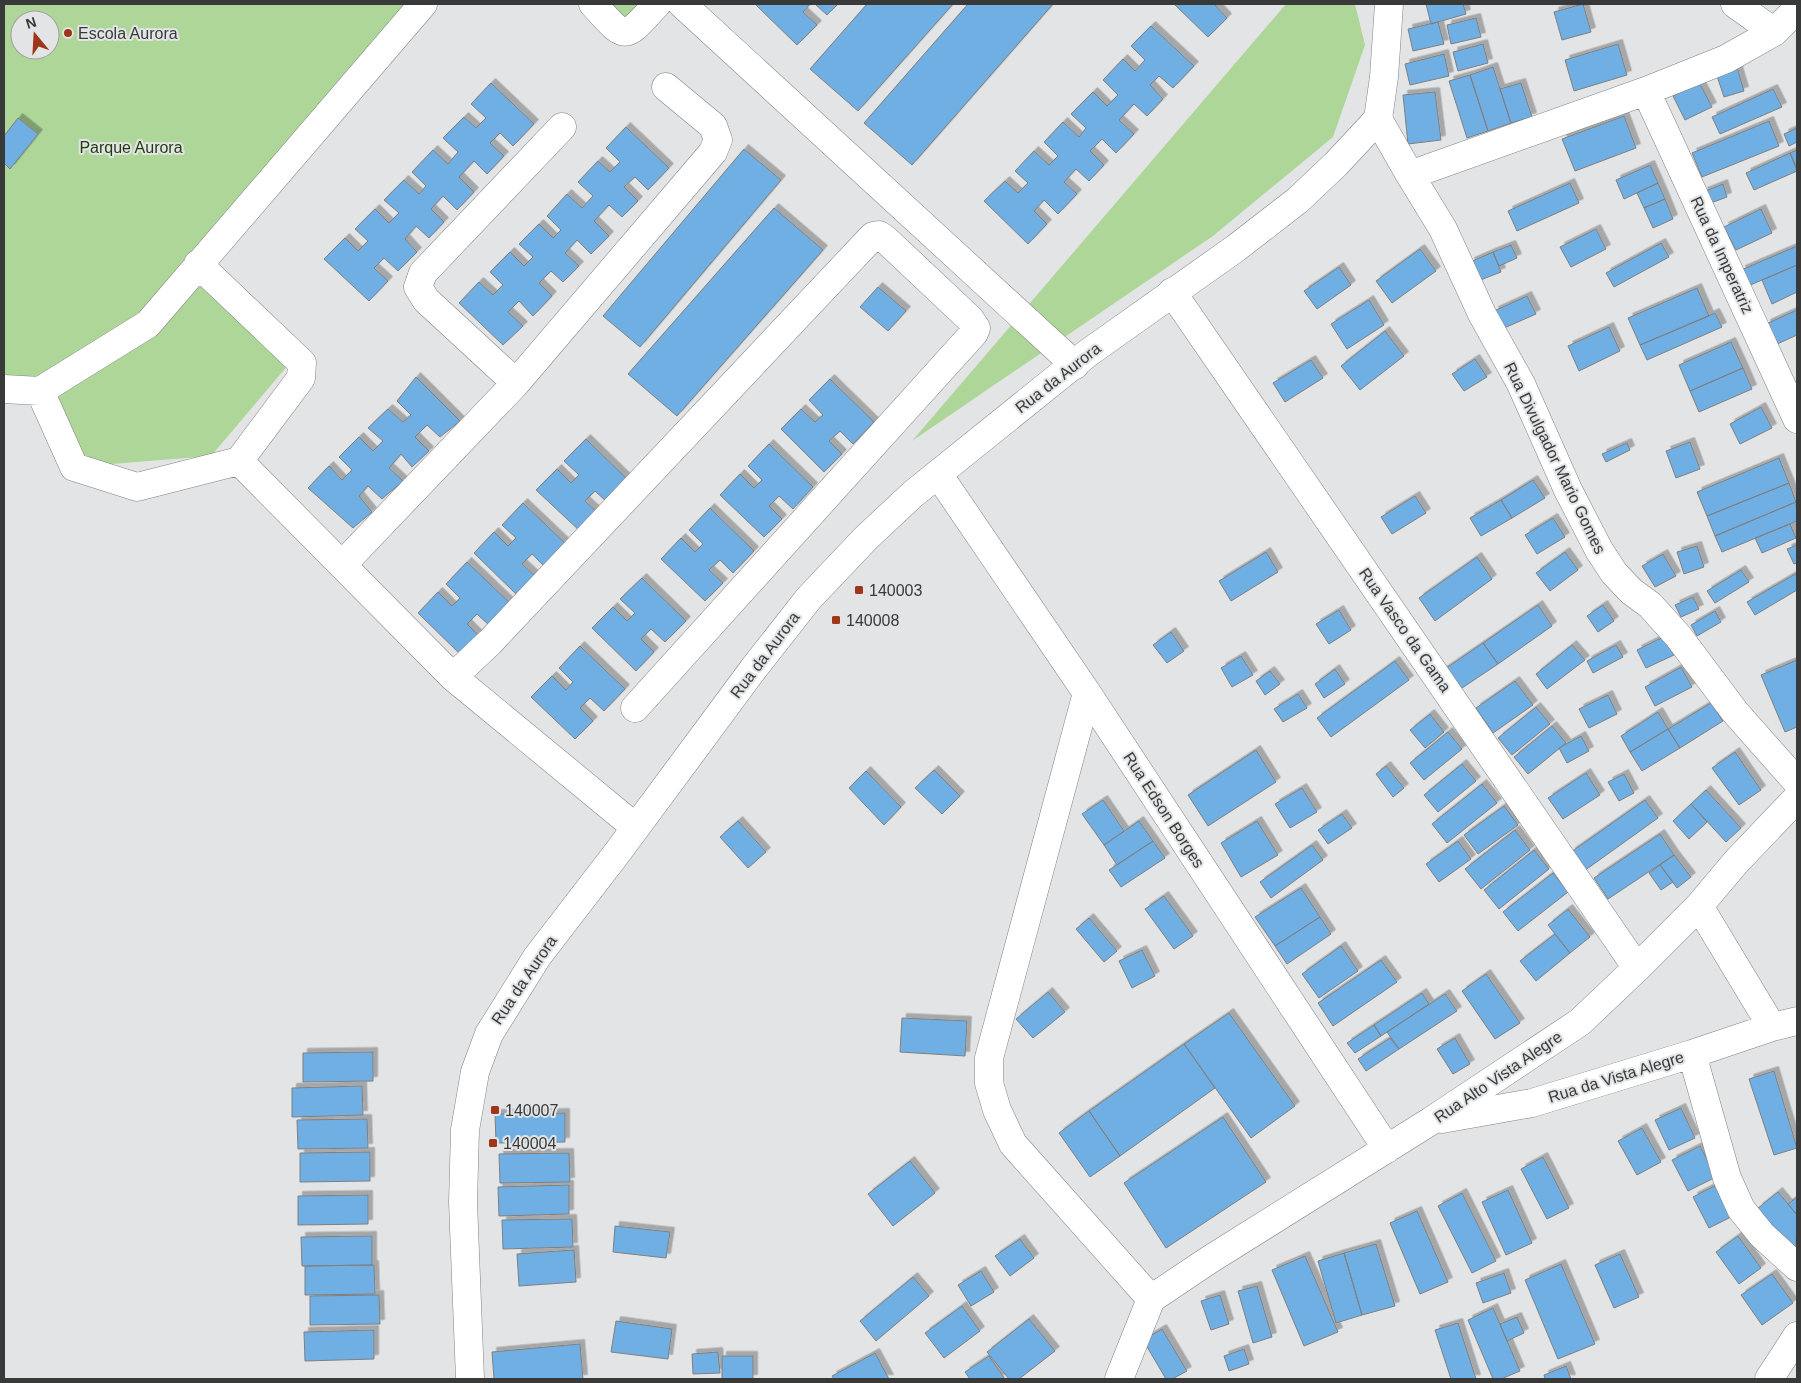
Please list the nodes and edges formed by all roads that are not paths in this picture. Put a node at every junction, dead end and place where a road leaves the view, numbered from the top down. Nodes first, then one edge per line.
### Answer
1 (423, 4) edge
2 (593, 4) edge
3 (657, 4) edge
4 (682, 4) edge
5 (1389, 4) edge
6 (1735, 4) edge
7 (1797, 9) edge
8 (1774, 32) junction
9 (666, 87) dead end
10 (1646, 91) junction
11 (1378, 119) junction
12 (562, 127) dead end
13 (1410, 175) junction
14 (198, 264) junction
15 (1172, 292) junction
16 (1075, 364) junction
17 (516, 384) junction
18 (4, 389) edge
19 (40, 391) junction
20 (1797, 419) edge
21 (239, 461) junction
22 (938, 474) junction
23 (342, 565) junction
24 (453, 677) junction
25 (1088, 693) junction
26 (635, 708) dead end
27 (1797, 782) edge
28 (1797, 798) edge
29 (635, 827) junction
30 (1699, 906) junction
31 (1637, 968) junction
32 (1785, 1024) edge
33 (1692, 1054) junction
34 (1431, 1121) junction
35 (1387, 1149) junction
36 (1797, 1268) edge
37 (1151, 1299) junction
38 (1797, 1336) edge
39 (470, 1379) edge
40 (1118, 1379) edge
41 (1769, 1379) edge

1 - 14 street
2 - 3 street
4 - 16 street
5 - 11 street
6 - 8 street
7 - 8 street
8 - 10 street
9 - 17 street
10 - 13 street
10 - 20 street, Rua da Imperatriz
11 - 13 street
11 - 15 street, Rua da Aurora
12 - 17 street
13 - 27 street, Rua Divulgador Mario Gomes
14 - 19 street
14 - 21 street
15 - 16 street, Rua da Aurora
15 - 31 street, Rua Vasco da Gama
16 - 22 street, Rua da Aurora
17 - 23 street
18 - 19 street
19 - 21 street
21 - 23 street
22 - 25 street, Rua Edson Borges
22 - 29 street, Rua da Aurora
23 - 24 street
24 - 26 street
24 - 29 street
25 - 35 street, Rua Edson Borges
25 - 37 street
28 - 30 street, Rua Alto Vista Alegre
29 - 39 street, Rua da Aurora
30 - 31 street, Rua Alto Vista Alegre
30 - 32 street
31 - 34 street, Rua Alto Vista Alegre
32 - 33 street, Rua da Vista Alegre
33 - 34 street, Rua da Vista Alegre
33 - 36 street
34 - 35 street, Rua Alto Vista Alegre
35 - 37 street, Rua Alto Vista Alegre
37 - 40 street
38 - 41 street

